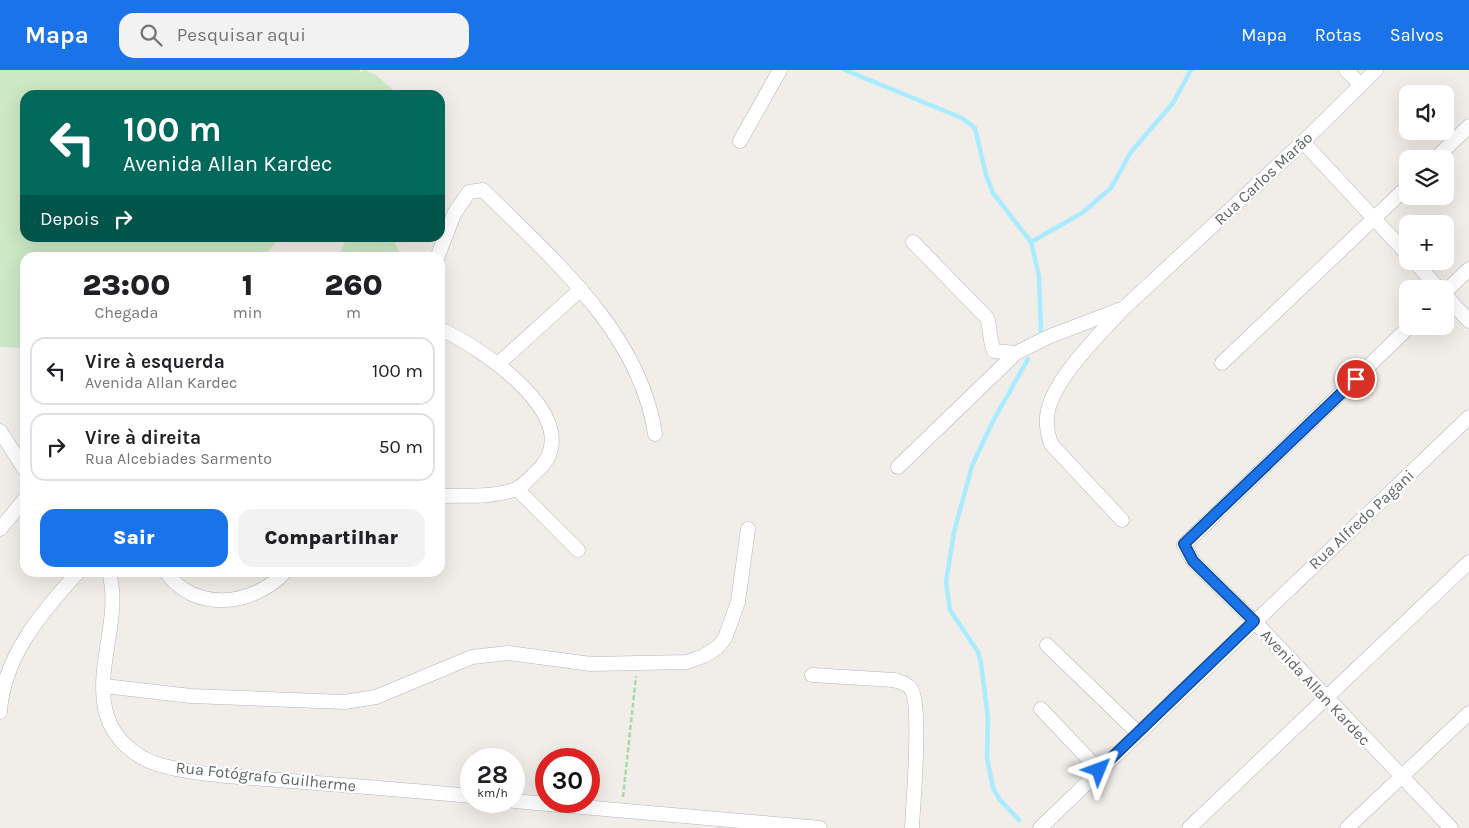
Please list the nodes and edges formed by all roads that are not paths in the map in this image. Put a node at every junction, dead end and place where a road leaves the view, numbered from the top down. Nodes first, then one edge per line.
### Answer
1 (780, 70) edge
2 (1346, 70) edge
3 (1376, 70) edge
4 (1361, 85) junction
5 (1469, 126) edge
6 (740, 141) dead end
7 (1303, 142) junction
8 (1444, 150) edge
9 (1399, 195) edge
10 (1374, 219) junction
11 (445, 237) edge
12 (913, 242) dead end
13 (1399, 245) edge
14 (1422, 270) edge
15 (1469, 270) edge
16 (1431, 280) edge
17 (1454, 285) edge
18 (580, 289) junction
19 (1454, 304) edge
20 (1124, 308) junction
21 (1469, 321) edge
22 (445, 331) edge
23 (1401, 335) edge
24 (1016, 353) junction
25 (498, 364) junction
26 (1222, 364) dead end
27 (1469, 417) edge
28 (0, 431) edge
29 (655, 434) dead end
30 (20, 462) edge
31 (898, 466) dead end
32 (518, 489) junction
33 (445, 496) edge
34 (20, 506) edge
35 (1122, 520) dead end
36 (0, 529) edge
37 (748, 529) dead end
38 (578, 550) dead end
39 (1469, 562) edge
40 (73, 577) edge
41 (110, 577) edge
42 (171, 577) edge
43 (281, 577) edge
44 (1254, 621) junction
45 (1047, 645) dead end
46 (812, 675) dead end
47 (104, 686) junction
48 (1327, 697) junction
49 (1041, 709) dead end
50 (0, 712) edge
51 (1469, 713) edge
52 (1138, 733) junction
53 (1099, 770) junction
54 (1402, 777) junction
55 (460, 795) edge
56 (525, 801) edge
57 (718, 824) edge
58 (820, 828) edge
59 (912, 828) edge
60 (1040, 828) edge
61 (1189, 828) edge
62 (1347, 828) edge
63 (1451, 828) edge

1 - 6 street
2 - 4 street
3 - 4 street, Rua Carlos Marão
4 - 7 street, Rua Carlos Marão
5 - 8 street
7 - 10 street
7 - 20 street, Rua Carlos Marão
9 - 10 street
10 - 13 street
10 - 26 street
11 - 18 street
12 - 24 street
14 - 16 street
15 - 17 street
18 - 25 street
18 - 29 street
19 - 21 street
20 - 24 street
20 - 35 street, Rua Carlos Marão
22 - 25 street
23 - 44 street, Avenida Allan Kardec
24 - 31 street
25 - 32 street
27 - 44 street, Rua Alfredo Pagani
28 - 30 street
32 - 33 street
32 - 38 street
34 - 36 street
37 - 47 street
39 - 48 street
40 - 50 street
41 - 47 street, Rua Fotógrafo Guilherme
42 - 43 street
44 - 48 street, Avenida Allan Kardec
44 - 52 street, Rua Alfredo Pagani
45 - 52 street
46 - 59 street
47 - 55 street, Rua Fotógrafo Guilherme
48 - 54 street, Avenida Allan Kardec
48 - 61 street
49 - 53 street
51 - 54 street
52 - 53 street, Rua Alfredo Pagani
53 - 60 street, Rua Alfredo Pagani
54 - 62 street
54 - 63 street, Avenida Allan Kardec
56 - 57 street
57 - 58 street

